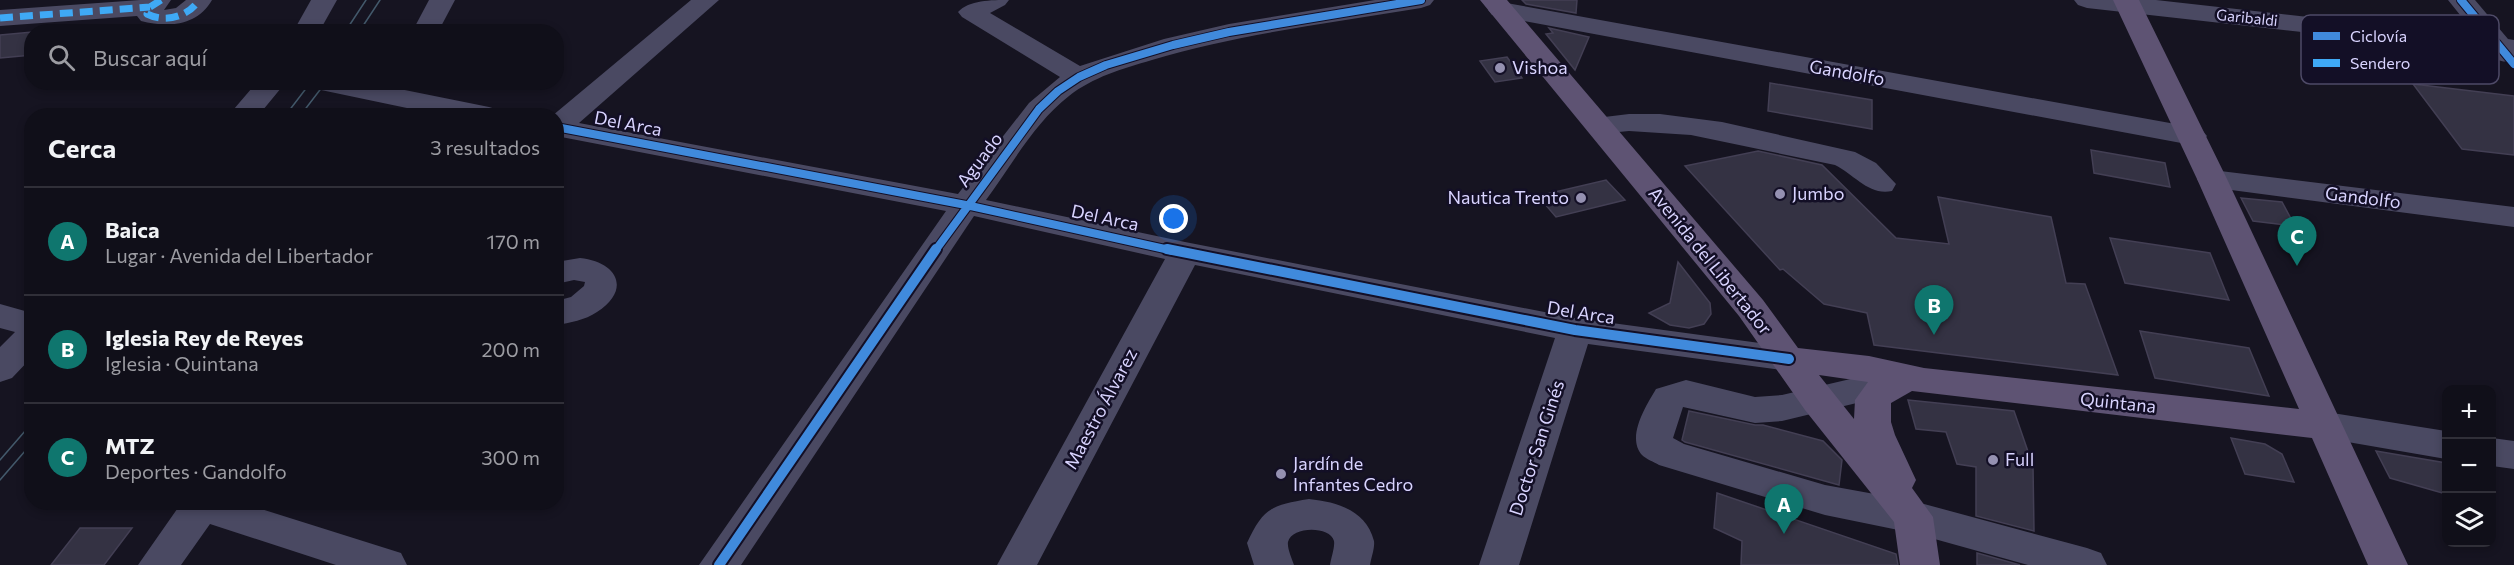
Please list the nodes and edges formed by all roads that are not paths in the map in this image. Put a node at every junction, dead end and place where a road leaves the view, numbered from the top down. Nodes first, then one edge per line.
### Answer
1 (199, 0) edge
2 (324, 0) edge
3 (442, 0) edge
4 (706, 0) edge
5 (996, 0) edge
6 (1421, 0) edge
7 (2087, 0) edge
8 (2461, 0) edge
9 (156, 3) edge
10 (2127, 3) edge
11 (1497, 5) edge
12 (2475, 15) edge
13 (0, 18) edge
14 (310, 24) edge
15 (429, 24) edge
16 (2301, 26) edge
17 (1079, 77) junction
18 (266, 90) edge
19 (397, 90) edge
20 (249, 108) edge
21 (458, 108) edge
22 (564, 120) edge
23 (1598, 125) junction
24 (564, 129) edge
25 (2192, 136) junction
26 (2212, 179) junction
27 (1881, 184) dead end
28 (966, 205) junction
29 (2514, 217) edge
30 (1185, 253) junction
31 (564, 271) edge
32 (1751, 308) junction
33 (564, 312) edge
34 (0, 316) edge
35 (24, 322) edge
36 (1575, 330) junction
37 (24, 344) edge
38 (1789, 359) junction
39 (0, 369) edge
40 (1869, 369) junction
41 (1909, 378) junction
42 (1818, 401) junction
43 (2326, 426) junction
44 (2442, 444) edge
45 (2496, 453) edge
46 (2514, 455) edge
47 (198, 510) edge
48 (220, 510) edge
49 (1913, 517) junction
50 (158, 565) edge
51 (387, 565) edge
52 (719, 565) edge
53 (1017, 565) edge
54 (1274, 565) edge
55 (1351, 565) edge
56 (1499, 565) edge
57 (1920, 565) edge
58 (2087, 565) edge
59 (2388, 565) edge

1 - 9 street
2 - 14 street
3 - 15 street
4 - 22 street
5 - 17 street
6 - 17 street, Aguado
7 - 10 street, Garibaldi
8 - 12 street
9 - 13 street
10 - 16 street, Garibaldi
10 - 25 main road
11 - 23 main road, Avenida del Libertador
11 - 25 street, Gandolfo
17 - 28 street, Aguado
18 - 20 street
19 - 21 street
23 - 27 street
23 - 32 main road, Avenida del Libertador
24 - 28 street, Del Arca
25 - 26 main road
26 - 29 street, Gandolfo
26 - 43 main road
28 - 30 street, Del Arca
28 - 52 street, Aguado
30 - 36 street, Del Arca
30 - 53 street, Maestro Álvarez
31 - 33 street
32 - 38 main road, Avenida del Libertador
32 - 40 main road
34 - 35 street
36 - 38 street, Del Arca
36 - 56 street, Doctor San Ginés
37 - 39 street
38 - 40 main road, Quintana
38 - 42 main road, Avenida del Libertador
40 - 41 main road, Quintana
41 - 42 street
41 - 43 main road, Quintana
41 - 49 main road
42 - 49 main road, Avenida del Libertador
42 - 49 street
43 - 44 street, Quintana
43 - 59 main road
45 - 46 street
47 - 50 street
48 - 51 street
49 - 57 main road
49 - 58 street
54 - 55 street

